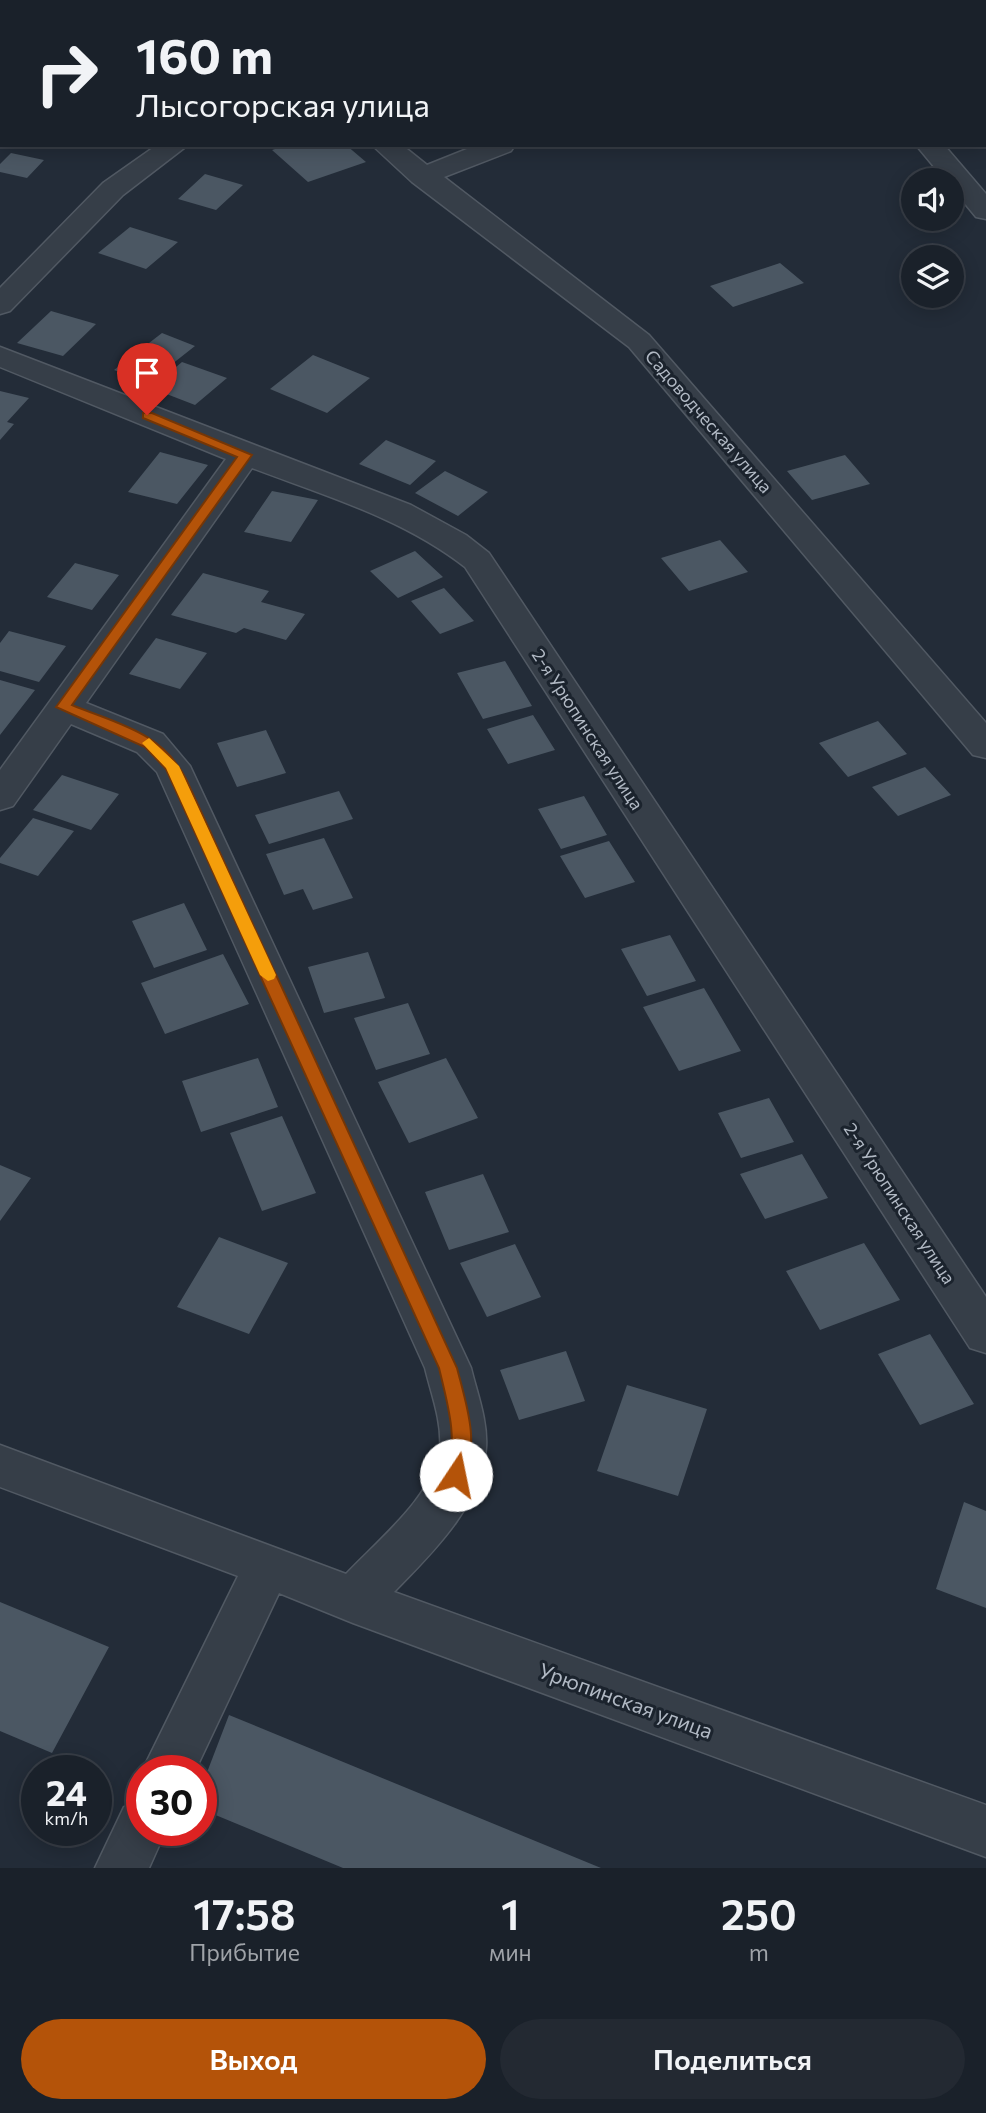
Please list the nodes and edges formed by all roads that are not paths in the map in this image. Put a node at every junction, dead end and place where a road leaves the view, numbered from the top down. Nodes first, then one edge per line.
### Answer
1 (172, 147) edge
2 (387, 147) edge
3 (497, 147) edge
4 (931, 147) edge
5 (422, 176) junction
6 (986, 211) edge
7 (0, 305) edge
8 (0, 356) edge
9 (245, 455) junction
10 (63, 707) junction
11 (986, 746) edge
12 (0, 797) edge
13 (986, 1334) edge
14 (0, 1466) edge
15 (268, 1565) junction
16 (353, 1600) junction
17 (176, 1755) edge
18 (986, 1831) edge
19 (132, 1846) edge
20 (121, 1868) edge

1 - 7 street
2 - 5 street, Садоводческая улица
3 - 5 street
4 - 6 street
5 - 11 street, Садоводческая улица
8 - 9 street, 2-я Урюпинская улица
9 - 10 street
9 - 13 street, 2-я Урюпинская улица
10 - 12 street
10 - 16 street
14 - 15 street, Урюпинская улица
15 - 16 street, Урюпинская улица
15 - 17 street
16 - 18 street, Урюпинская улица
19 - 20 street

